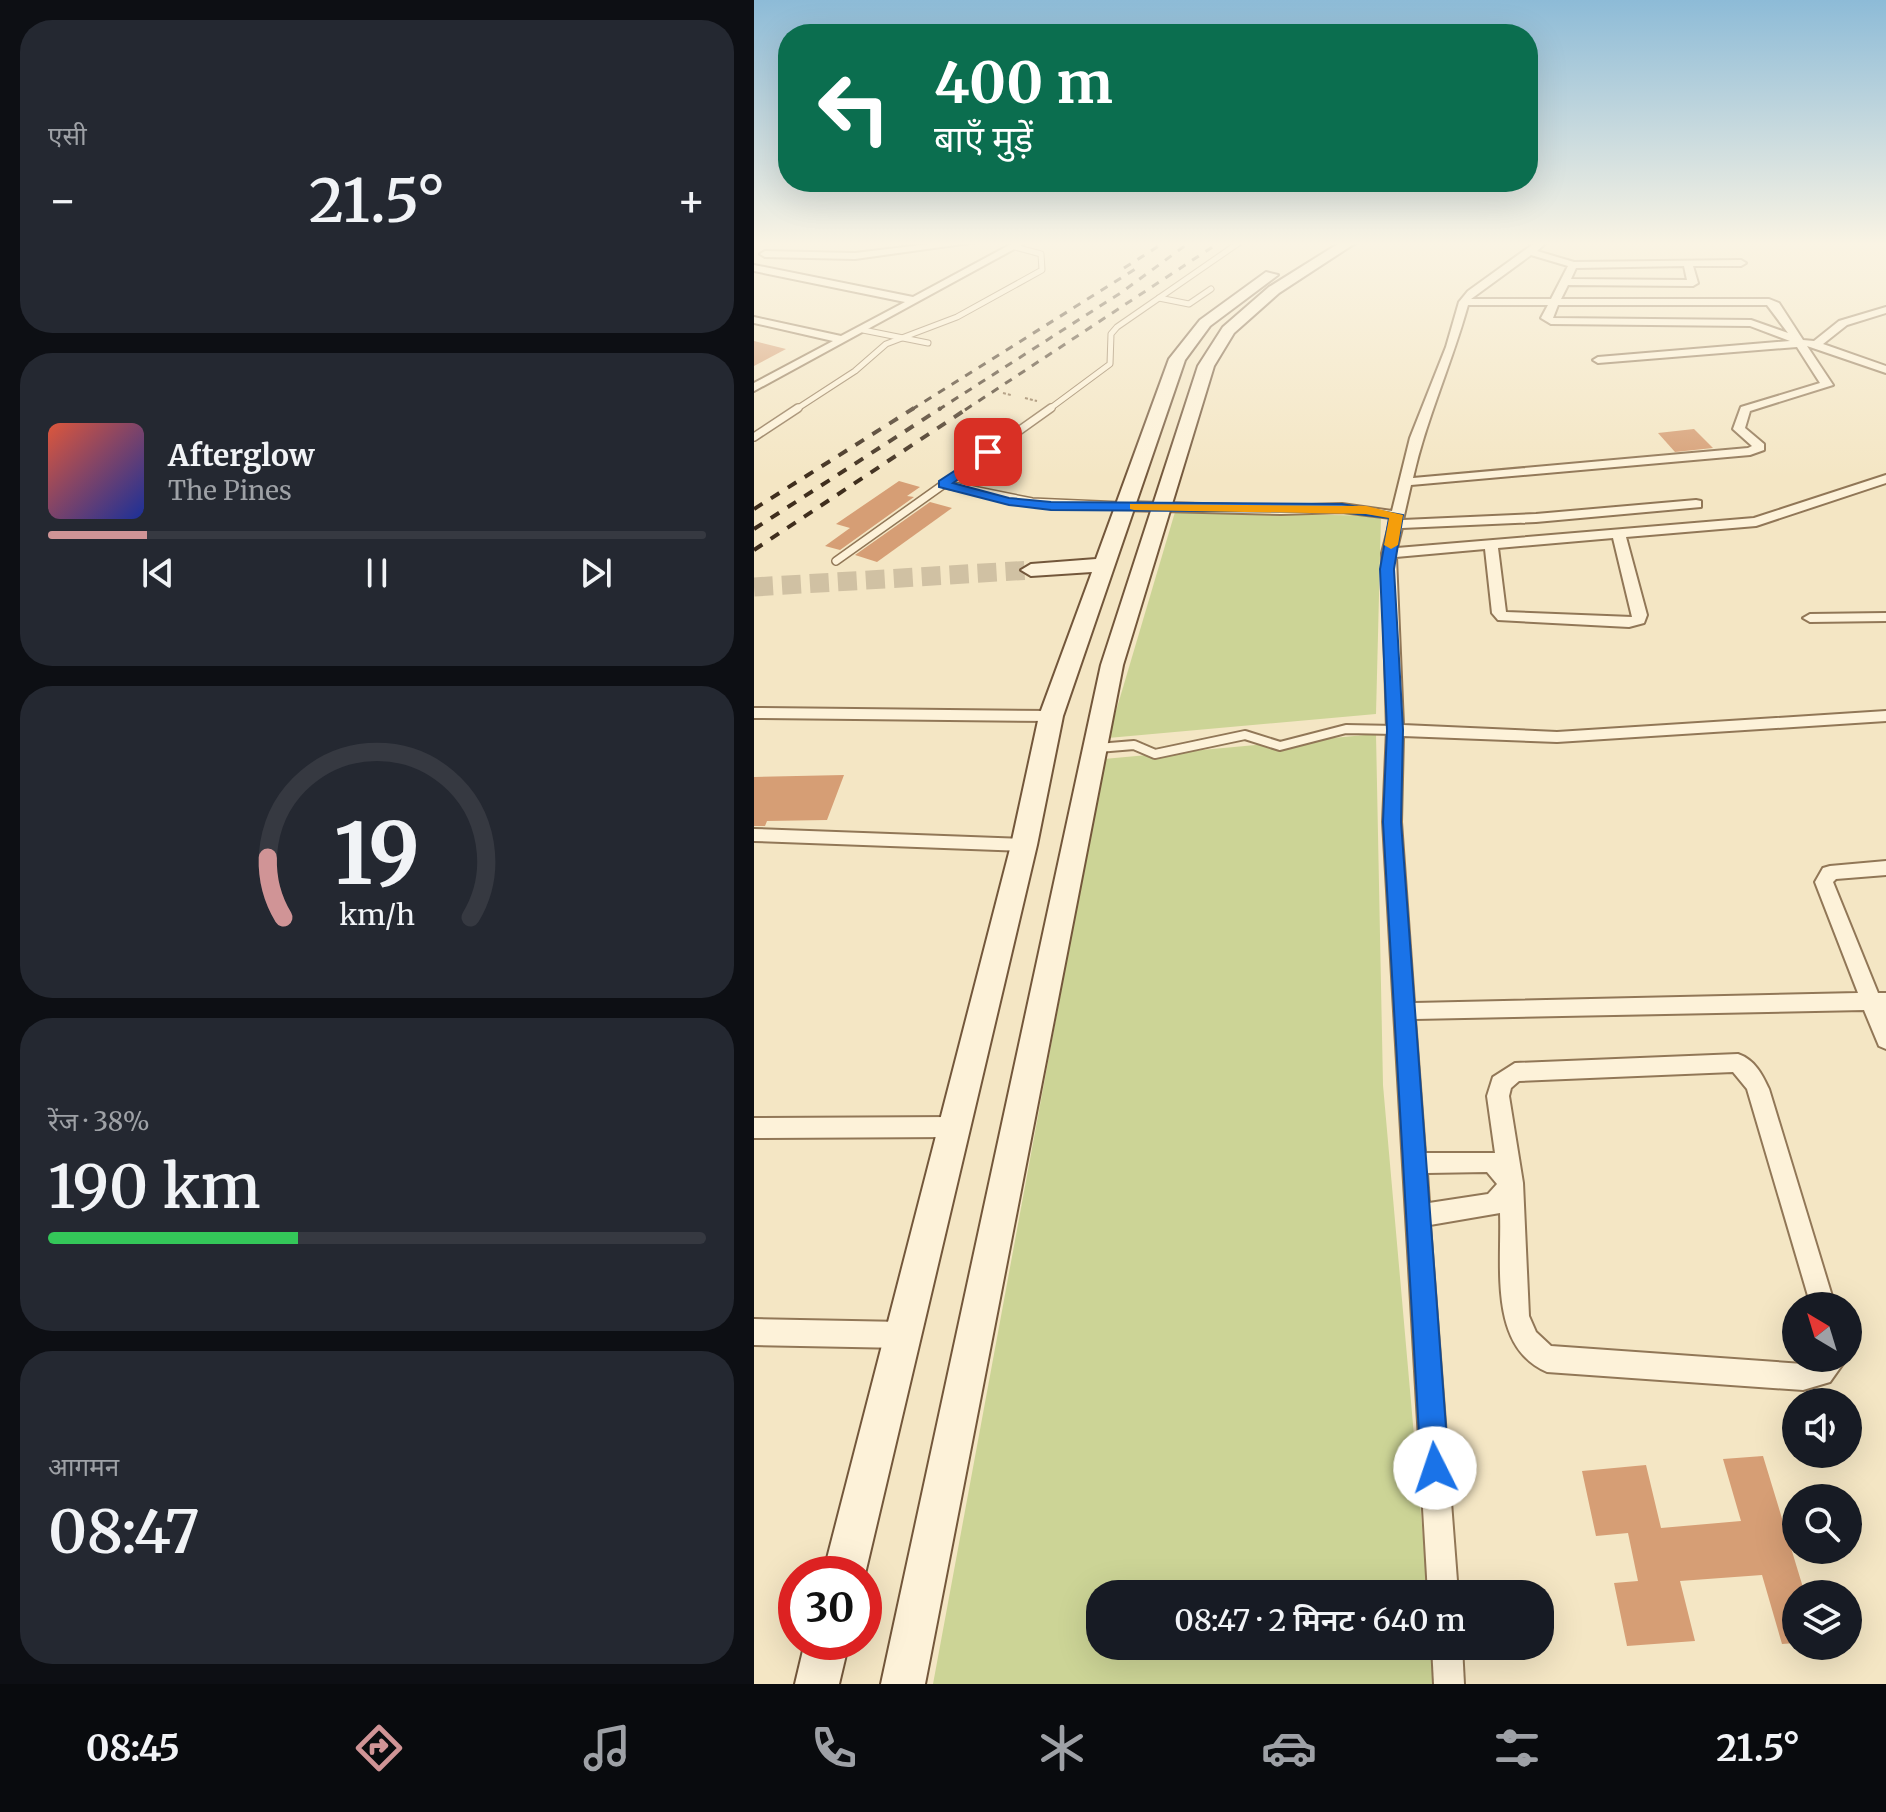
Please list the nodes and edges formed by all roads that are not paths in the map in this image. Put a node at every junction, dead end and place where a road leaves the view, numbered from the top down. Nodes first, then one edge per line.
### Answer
1 (757, 321) edge
2 (880, 321) edge
3 (947, 321) edge
4 (1129, 321) edge
5 (1208, 321) edge
6 (1239, 321) edge
7 (1459, 321) edge
8 (1550, 321) edge
9 (1732, 321) edge
10 (1784, 321) edge
11 (1854, 321) edge
12 (1736, 323) junction
13 (863, 330) junction
14 (899, 337) junction
15 (844, 340) junction
16 (1798, 341) junction
17 (928, 343) dead end
18 (1816, 344) junction
19 (1598, 360) dead end
20 (1886, 370) edge
21 (754, 388) edge
22 (754, 437) edge
23 (1886, 479) edge
24 (1408, 482) junction
25 (943, 484) junction
26 (1696, 504) dead end
27 (1123, 506) junction
28 (1160, 508) junction
29 (1396, 520) junction
30 (1619, 536) junction
31 (1491, 545) junction
32 (1389, 553) junction
33 (836, 561) dead end
34 (1103, 565) junction
35 (1031, 570) tunnel mouth
36 (1886, 617) edge
37 (1810, 618) dead end
38 (754, 713) edge
39 (1051, 716) junction
40 (1886, 716) edge
41 (1395, 730) junction
42 (1095, 748) junction
43 (754, 835) edge
44 (1024, 845) junction
45 (1886, 868) edge
46 (1880, 1001) edge
47 (1404, 1011) junction
48 (1886, 1040) edge
49 (954, 1127) junction
50 (754, 1128) edge
51 (1415, 1163) junction
52 (1511, 1183) junction
53 (1418, 1216) junction
54 (1819, 1292) edge
55 (754, 1332) edge
56 (903, 1335) junction
57 (1822, 1372) edge
58 (848, 1556) edge
59 (1442, 1580) edge
60 (823, 1660) edge
61 (1448, 1660) edge
62 (817, 1684) edge
63 (903, 1684) edge
64 (1449, 1684) edge

1 - 15 street
2 - 13 street
3 - 14 lane
4 - 25 lane
5 - 27 street
6 - 28 street
7 - 24 street
8 - 12 street
9 - 12 street
10 - 16 street
11 - 18 street
12 - 16 street
13 - 14 lane
13 - 15 street
14 - 17 lane
14 - 22 lane
15 - 21 street
16 - 18 street
16 - 19 street
16 - 24 street
18 - 20 street
23 - 30 street
24 - 29 street
25 - 27 lane
25 - 33 lane
26 - 29 street
27 - 28 street
27 - 34 street
28 - 29 street
28 - 42 street
29 - 32 street
30 - 31 street
30 - 31 street
31 - 32 street
32 - 41 street
34 - 35 street
34 - 39 street
36 - 37 street
38 - 39 street
39 - 44 street
40 - 41 street
41 - 42 lane
41 - 47 street
42 - 63 street
43 - 44 street
44 - 49 street
45 - 46 street
46 - 47 street
46 - 48 street
47 - 51 street
49 - 50 street
49 - 56 street
51 - 52 street
51 - 53 street
52 - 53 street
52 - 54 street
52 - 57 street
53 - 59 street
55 - 56 street
56 - 58 street
60 - 62 street
61 - 64 street

